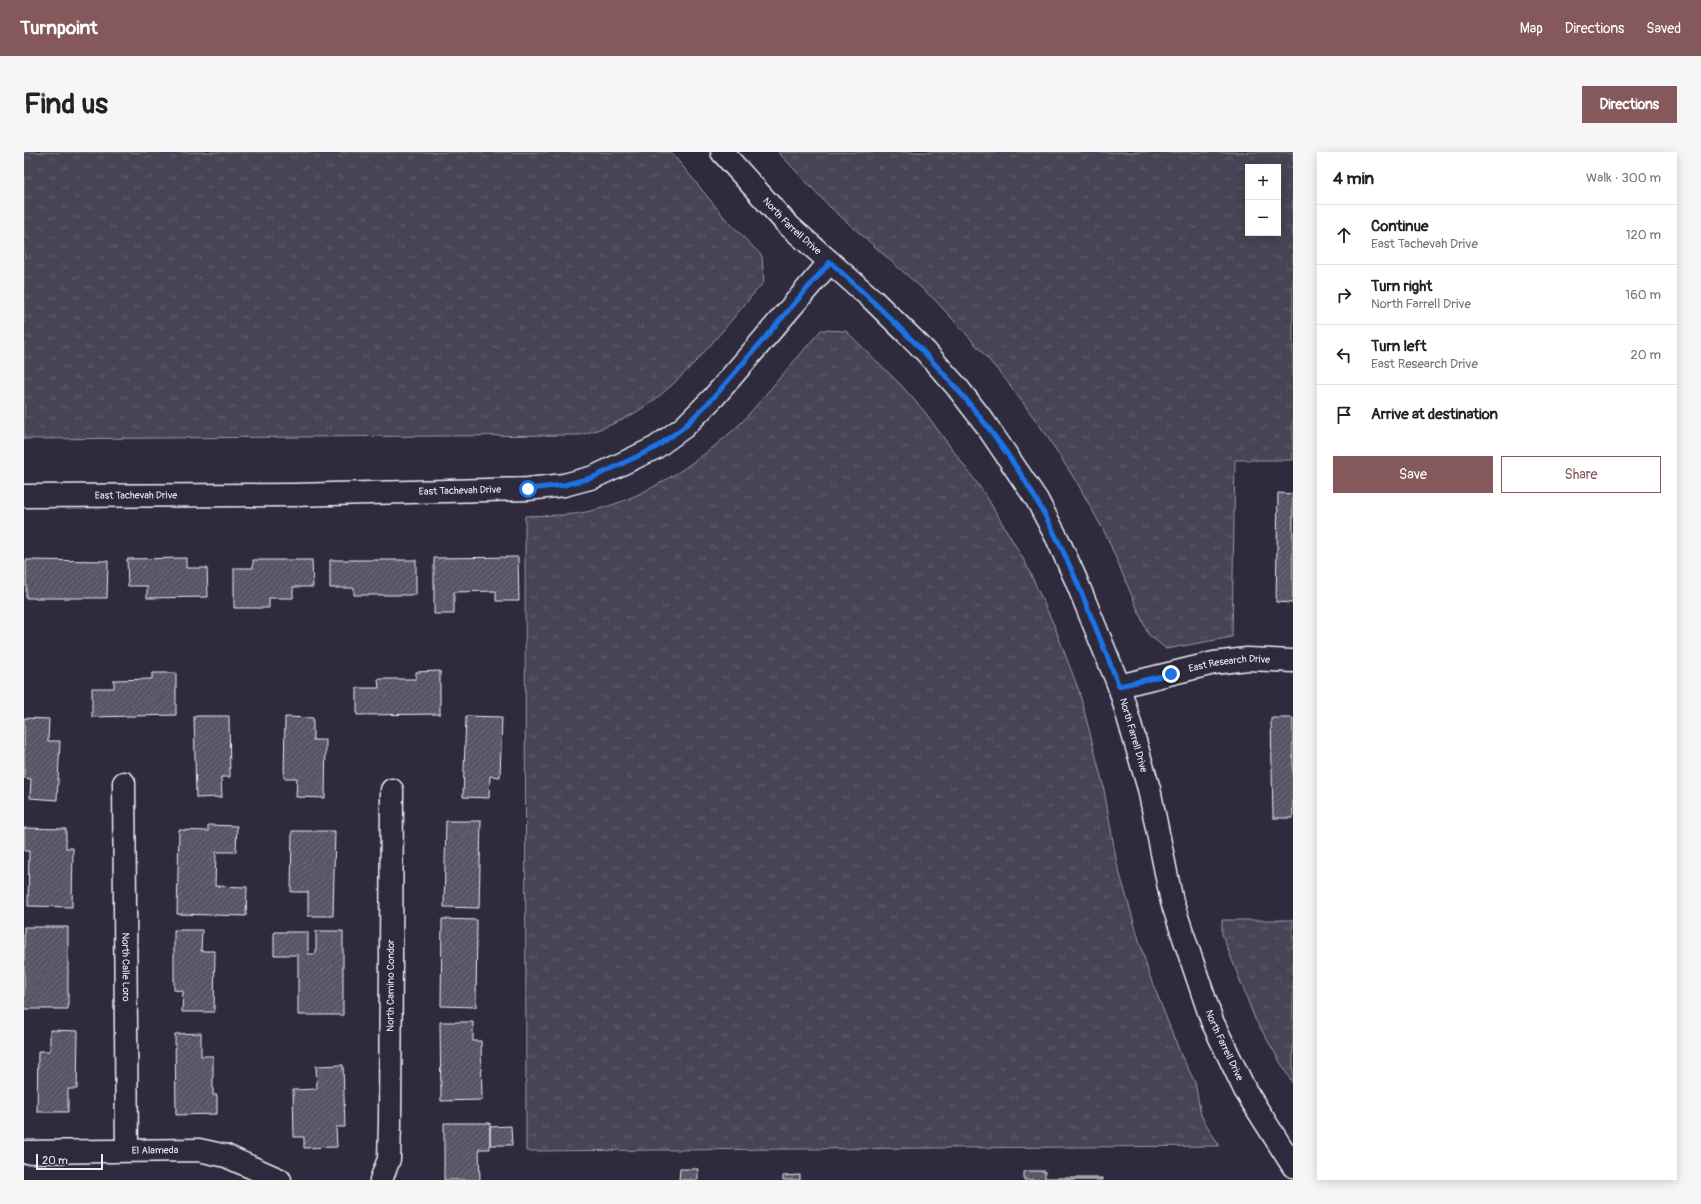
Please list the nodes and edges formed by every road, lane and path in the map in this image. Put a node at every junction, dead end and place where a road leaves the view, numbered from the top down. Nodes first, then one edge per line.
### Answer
1 (722, 152) edge
2 (830, 262) junction
3 (24, 496) edge
4 (1293, 661) edge
5 (1119, 686) junction
6 (124, 783) dead end
7 (392, 790) dead end
8 (127, 1150) junction
9 (24, 1152) edge
10 (1293, 1166) edge
11 (280, 1180) edge
12 (381, 1180) edge

1 - 2 street, North Farrell Drive
2 - 3 street, East Tachevah Drive
2 - 5 street, North Farrell Drive
4 - 5 street, East Research Drive
5 - 10 street, North Farrell Drive
6 - 8 street, North Calle Loro
7 - 12 street, North Camino Condor
8 - 9 street, El Alameda
8 - 11 street, El Alameda

